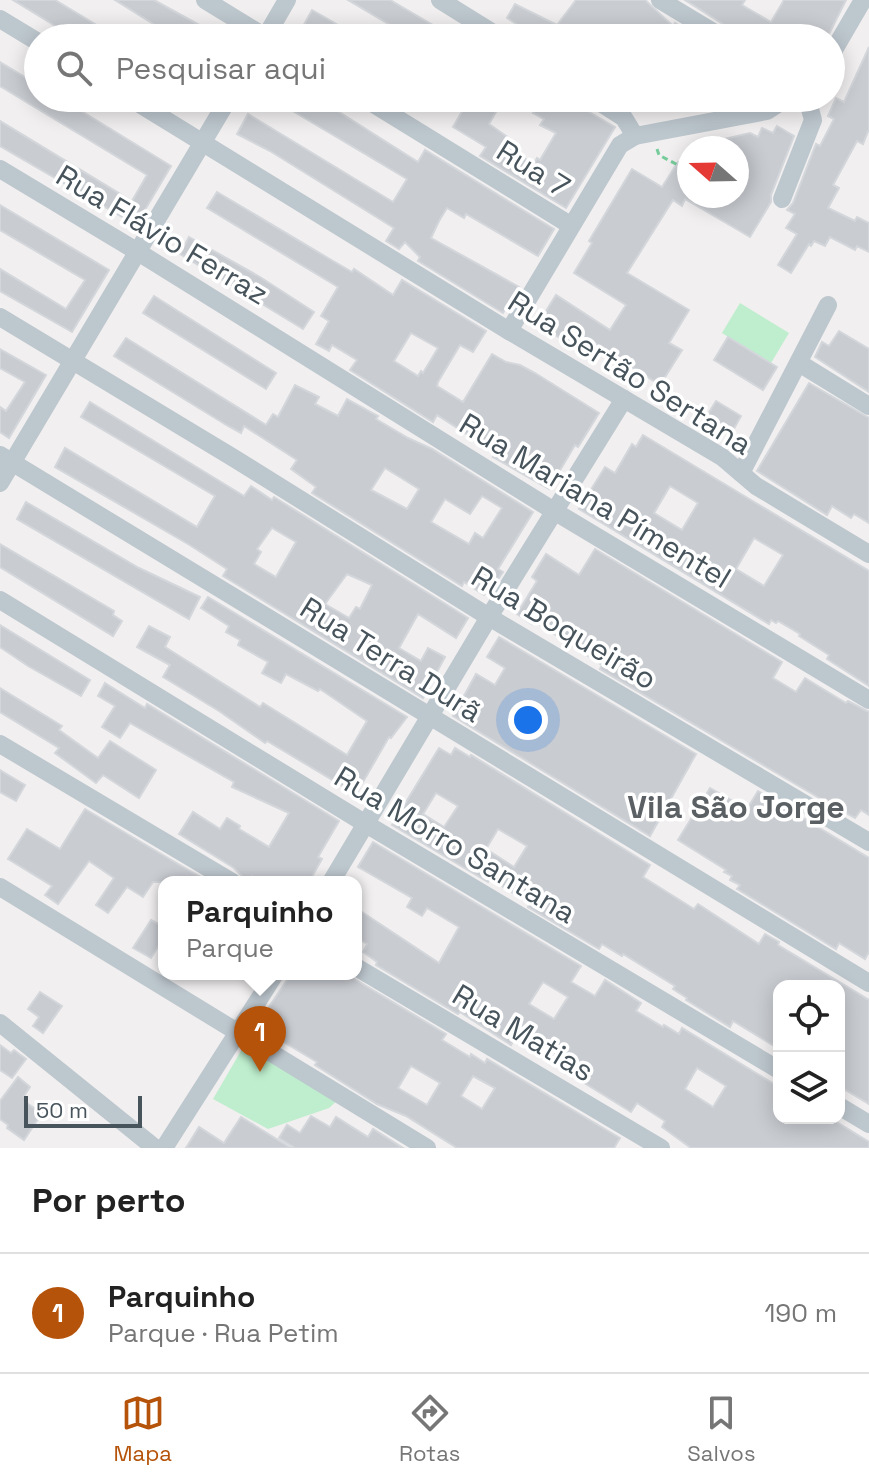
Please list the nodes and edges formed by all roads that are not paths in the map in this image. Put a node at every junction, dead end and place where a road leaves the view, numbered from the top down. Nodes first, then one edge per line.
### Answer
1 (205, 0) edge
2 (287, 0) edge
3 (440, 0) edge
4 (660, 0) edge
5 (863, 0) edge
6 (0, 19) edge
7 (243, 24) edge
8 (273, 24) edge
9 (478, 24) edge
10 (700, 24) edge
11 (845, 31) edge
12 (24, 34) edge
13 (153, 112) edge
14 (221, 112) edge
15 (387, 112) edge
16 (615, 112) edge
17 (762, 112) edge
18 (811, 112) edge
19 (644, 135) junction
20 (203, 142) junction
21 (0, 169) edge
22 (782, 199) dead end
23 (570, 225) junction
24 (138, 252) junction
25 (828, 305) dead end
26 (0, 317) edge
27 (509, 331) junction
28 (294, 349) joint
29 (72, 360) junction
30 (799, 363) junction
31 (624, 399) junction
32 (869, 406) edge
33 (6, 459) edge
34 (741, 473) junction
35 (0, 483) edge
36 (554, 511) junction
37 (869, 554) edge
38 (0, 600) edge
39 (489, 617) junction
40 (869, 700) edge
41 (430, 717) junction
42 (0, 744) edge
43 (366, 824) junction
44 (869, 842) edge
45 (222, 876) edge
46 (335, 876) edge
47 (0, 887) edge
48 (362, 971) edge
49 (271, 980) edge
50 (869, 983) edge
51 (0, 1023) edge
52 (237, 1032) junction
53 (773, 1066) edge
54 (845, 1110) edge
55 (869, 1124) edge
56 (155, 1148) edge
57 (164, 1148) edge
58 (427, 1148) edge
59 (661, 1148) edge

1 - 7 street
2 - 8 street
3 - 9 street
4 - 10 street
5 - 11 street
6 - 12 street
13 - 20 street, Rua Sertão Sertana
14 - 20 street
15 - 23 street, Rua 7
16 - 19 street
17 - 19 street
18 - 22 street
19 - 23 street
20 - 24 street
20 - 27 street, Rua Sertão Sertana
21 - 24 street, Rua Flávio Ferraz
23 - 27 street
24 - 28 street, Rua Flávio Ferraz
24 - 29 street
25 - 30 street
26 - 29 street, Rua Boqueirão
27 - 31 street, Rua Sertão Sertana
28 - 36 street, Rua Mariana Pímentel
29 - 33 street
29 - 39 street, Rua Boqueirão
30 - 32 street
30 - 34 street
31 - 34 street, Rua Sertão Sertana
31 - 36 street
33 - 35 street
33 - 41 street, Rua Terra Durã
34 - 37 street, Rua Sertão Sertana
36 - 39 street
36 - 40 street, Rua Mariana Pímentel
38 - 43 street, Rua Morro Santana
39 - 41 street
39 - 44 street, Rua Boqueirão
41 - 43 street
41 - 50 street, Rua Terra Durã
42 - 45 street
43 - 46 street
43 - 53 street, Rua Morro Santana
47 - 52 street
48 - 59 street, Rua Matias
49 - 52 street
51 - 56 street
52 - 57 street
52 - 58 street
54 - 55 street

